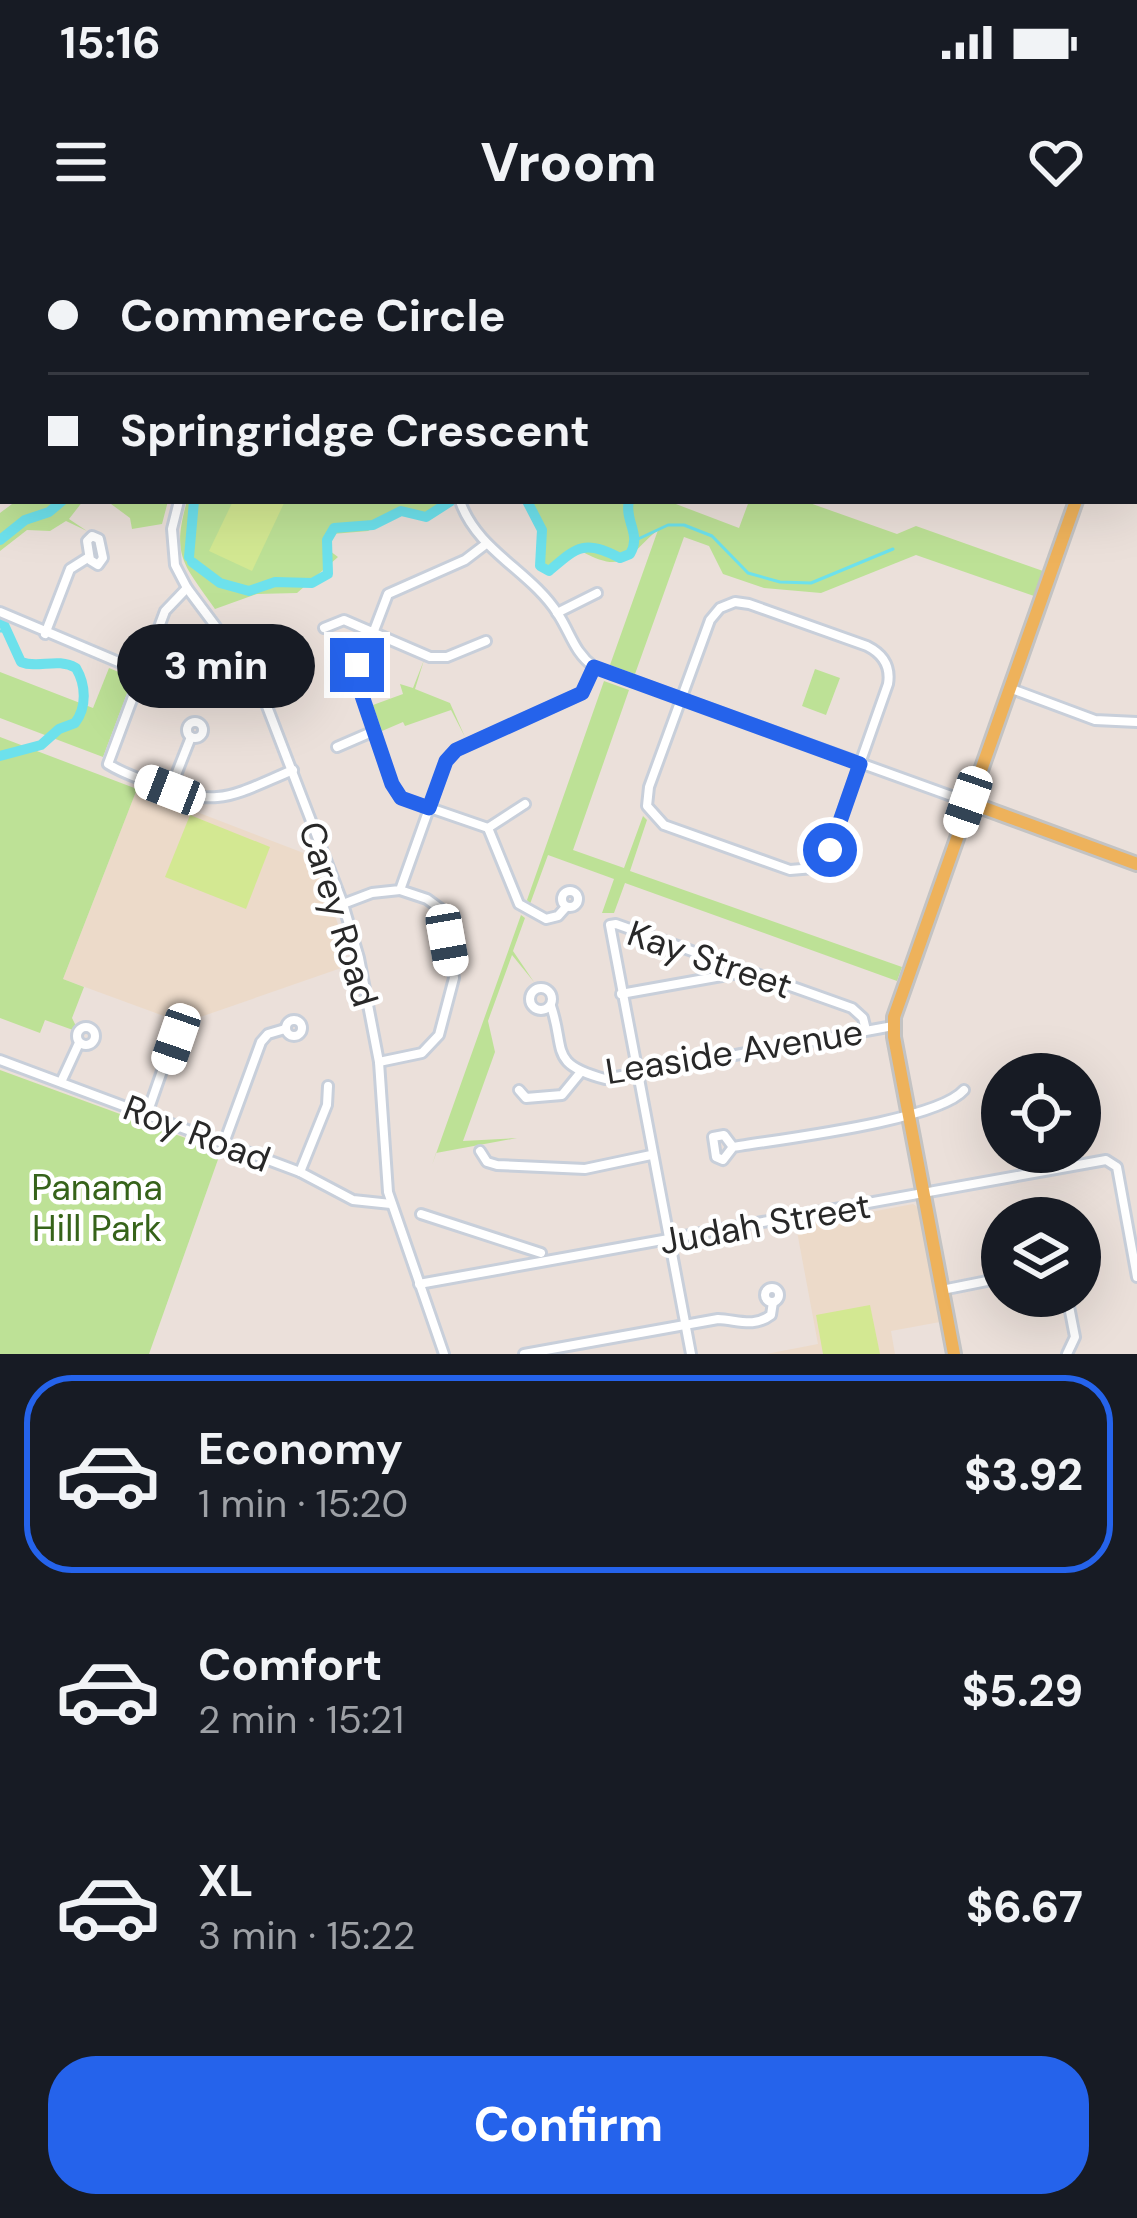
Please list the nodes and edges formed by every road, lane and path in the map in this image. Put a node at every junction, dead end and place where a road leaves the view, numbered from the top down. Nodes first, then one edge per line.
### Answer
1 (179, 504) edge
2 (462, 504) edge
3 (1075, 504) edge
4 (486, 544) junction
5 (89, 557) dead end
6 (188, 588) junction
7 (597, 593) dead end
8 (0, 612) edge
9 (557, 613) junction
10 (324, 628) dead end
11 (370, 632) junction
12 (45, 634) junction
13 (486, 641) dead end
14 (594, 667) junction
15 (142, 672) junction
16 (1009, 688) junction
17 (682, 699) junction
18 (1137, 722) edge
19 (374, 731) junction
20 (191, 737) dead end
21 (337, 747) dead end
22 (860, 764) junction
23 (292, 770) junction
24 (170, 790) junction
25 (968, 802) junction
26 (525, 804) dead end
27 (429, 808) junction
28 (488, 828) junction
29 (1137, 864) edge
30 (400, 890) junction
31 (343, 904) junction
32 (566, 907) dead end
33 (747, 971) junction
34 (621, 994) junction
35 (551, 1006) dead end
36 (893, 1026) junction
37 (177, 1028) dead end
38 (285, 1028) dead end
39 (866, 1030) junction
40 (79, 1043) dead end
41 (0, 1060) edge
42 (380, 1062) junction
43 (580, 1072) junction
44 (635, 1075) junction
45 (61, 1082) junction
46 (328, 1086) dead end
47 (519, 1090) dead end
48 (964, 1090) dead end
49 (147, 1114) junction
50 (911, 1114) junction
51 (224, 1144) junction
52 (733, 1148) dead end
53 (480, 1151) dead end
54 (651, 1155) junction
55 (300, 1172) junction
56 (924, 1194) junction
57 (391, 1204) junction
58 (422, 1214) dead end
59 (668, 1240) junction
60 (514, 1246) junction
61 (542, 1253) dead end
62 (514, 1268) junction
63 (1137, 1277) edge
64 (981, 1282) edge
65 (419, 1284) junction
66 (942, 1290) junction
67 (773, 1302) dead end
68 (1072, 1317) edge
69 (685, 1324) junction
70 (444, 1354) edge
71 (524, 1354) edge
72 (691, 1354) edge
73 (954, 1354) edge
74 (1067, 1354) edge

1 - 6 street, Carey Road
2 - 4 street
3 - 16 main road
4 - 9 street
4 - 11 street
5 - 12 street
6 - 15 street
6 - 23 street, Carey Road
7 - 9 street
8 - 12 street
9 - 14 street
10 - 11 street
11 - 13 street
11 - 19 street
12 - 15 street
14 - 17 street
14 - 27 street
15 - 24 street
16 - 18 street
16 - 25 main road
17 - 22 street
17 - 22 street
17 - 22 street
19 - 21 street
19 - 27 street
20 - 24 street
22 - 25 street
23 - 24 street
23 - 31 street, Carey Road
25 - 29 main road
25 - 36 main road
26 - 28 street
27 - 28 street
27 - 30 street
28 - 32 street
30 - 31 street
30 - 42 street
31 - 42 street, Carey Road
33 - 34 street
33 - 34 street, Kay Street
33 - 39 street, Kay Street
34 - 44 street
35 - 43 street, Leaside Avenue
36 - 39 street, Leaside Avenue
36 - 50 main road
37 - 49 street
38 - 51 street
39 - 44 street, Leaside Avenue
40 - 45 street
41 - 45 street, Roy Road
42 - 57 street, Carey Road
43 - 44 street, Leaside Avenue
43 - 47 street
44 - 54 street
45 - 49 street, Roy Road
46 - 55 street
48 - 50 street
49 - 51 street, Roy Road
50 - 52 street
50 - 56 main road
51 - 55 street, Roy Road
53 - 54 street
54 - 59 street
55 - 57 street, Roy Road
56 - 59 street, Judah Street
56 - 63 street, Judah Street
56 - 66 main road
57 - 65 street, Carey Road
58 - 60 street
59 - 62 street, Judah Street
59 - 69 street
60 - 61 street
60 - 62 street
62 - 65 street, Judah Street
64 - 66 street
65 - 70 street, Carey Road
66 - 73 main road
67 - 69 street
68 - 74 street
69 - 71 street
69 - 72 street

